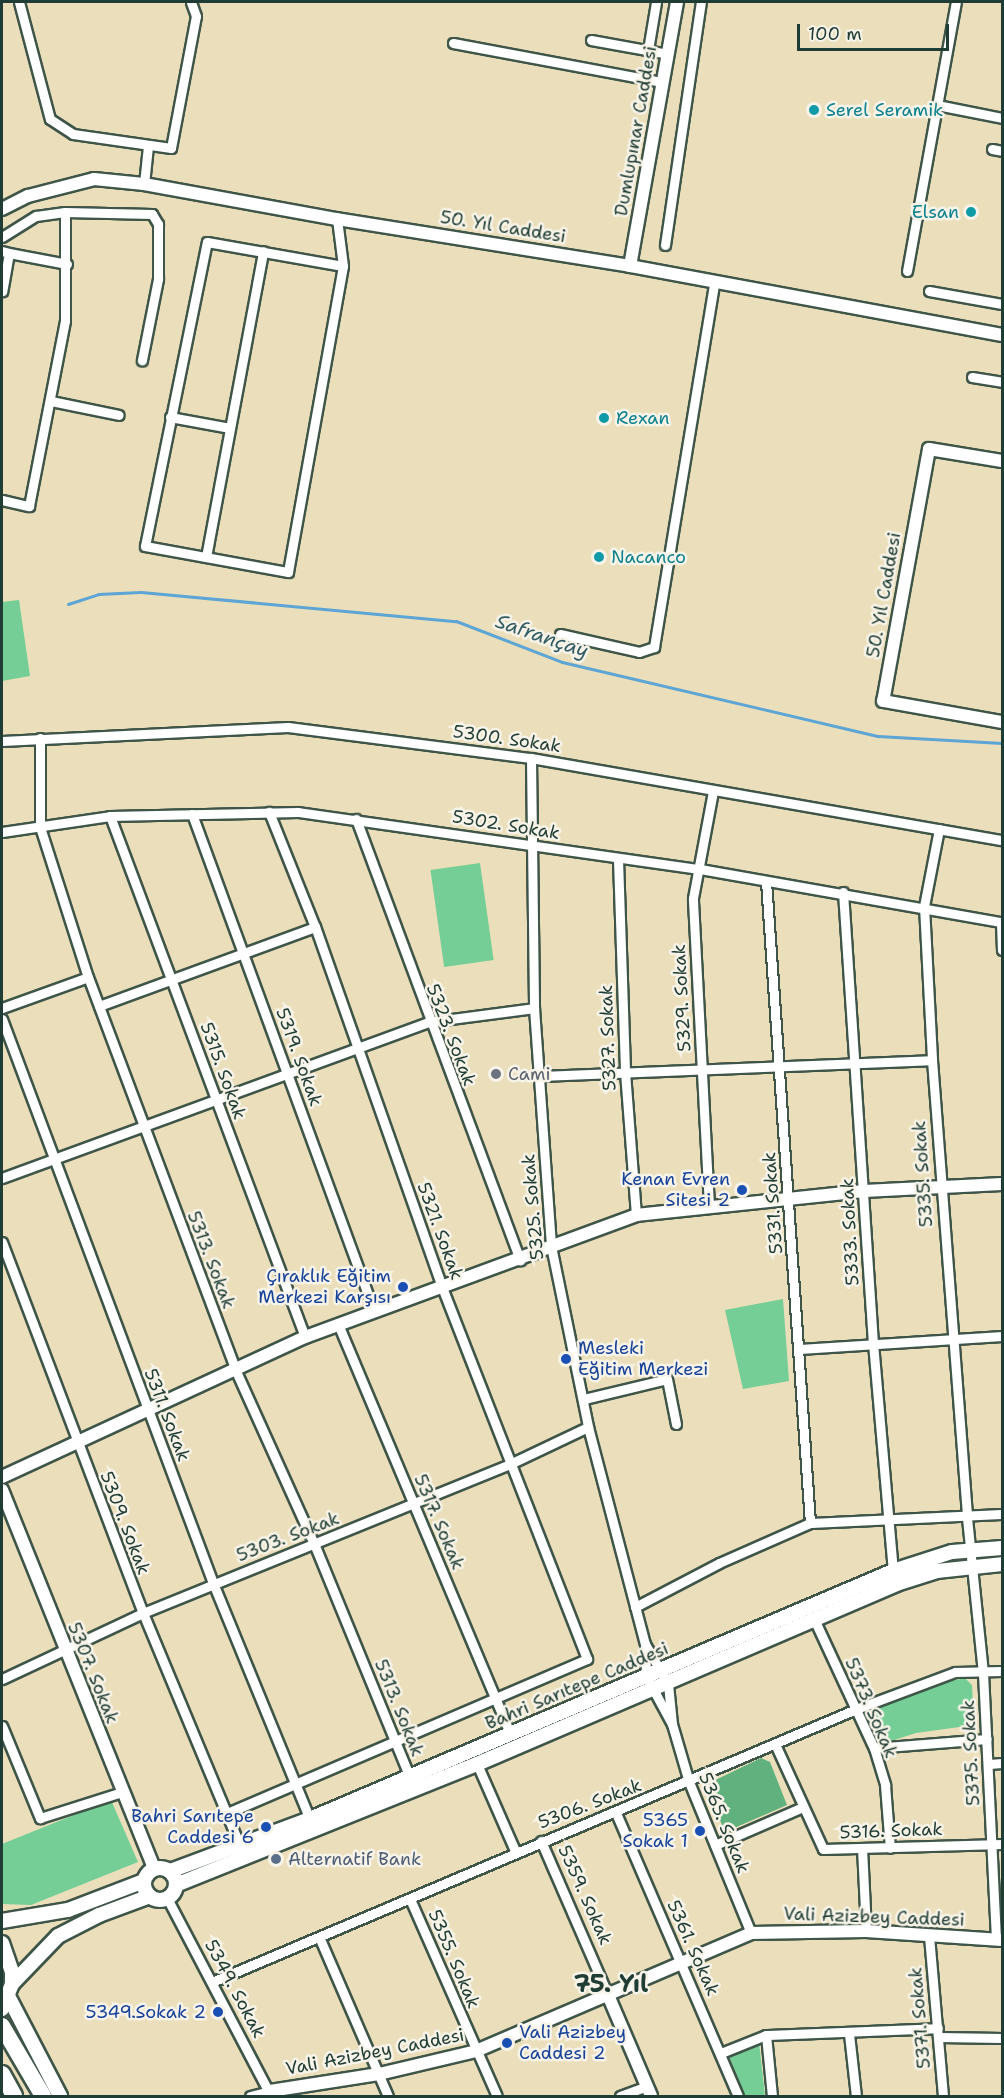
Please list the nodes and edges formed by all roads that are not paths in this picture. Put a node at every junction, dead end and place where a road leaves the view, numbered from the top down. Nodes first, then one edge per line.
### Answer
1 (19, 2) edge
2 (191, 2) edge
3 (656, 2) edge
4 (677, 2) edge
5 (701, 2) edge
6 (956, 2) edge
7 (591, 40) dead end
8 (453, 43) dead end
9 (648, 50) junction
10 (668, 54) junction
11 (662, 82) junction
12 (937, 105) junction
13 (1002, 118) edge
14 (148, 145) junction
15 (992, 149) dead end
16 (1002, 151) edge
17 (144, 184) junction
18 (2, 209) edge
19 (65, 212) junction
20 (337, 219) junction
21 (2, 237) edge
22 (666, 244) dead end
23 (263, 251) junction
24 (5, 252) edge
25 (67, 264) junction
26 (630, 266) junction
27 (343, 267) junction
28 (908, 271) dead end
29 (714, 283) junction
30 (2, 291) edge
31 (928, 291) dead end
32 (1002, 304) edge
33 (1002, 335) edge
34 (142, 360) dead end
35 (972, 377) dead end
36 (1002, 382) edge
37 (51, 401) junction
38 (119, 415) dead end
39 (170, 417) junction
40 (230, 428) junction
41 (1002, 461) edge
42 (2, 500) edge
43 (206, 557) junction
44 (560, 634) dead end
45 (1002, 722) edge
46 (40, 738) junction
47 (2, 741) edge
48 (531, 758) junction
49 (713, 791) junction
50 (269, 812) junction
51 (192, 814) junction
52 (110, 816) junction
53 (356, 819) junction
54 (40, 827) junction
55 (939, 829) junction
56 (2, 832) edge
57 (1002, 840) edge
58 (533, 846) junction
59 (618, 859) junction
60 (700, 869) junction
61 (766, 881) junction
62 (843, 892) junction
63 (924, 906) junction
64 (1002, 922) edge
65 (315, 927) junction
66 (1002, 950) edge
67 (243, 953) junction
68 (88, 977) junction
69 (172, 978) junction
70 (99, 1006) junction
71 (2, 1008) edge
72 (534, 1008) junction
73 (2, 1019) edge
74 (428, 1022) junction
75 (358, 1048) junction
76 (932, 1060) junction
77 (856, 1065) junction
78 (703, 1068) junction
79 (780, 1068) junction
80 (625, 1072) junction
81 (287, 1074) junction
82 (539, 1076) junction
83 (215, 1100) junction
84 (143, 1125) junction
85 (52, 1161) junction
86 (2, 1178) edge
87 (1002, 1184) edge
88 (940, 1188) junction
89 (864, 1191) junction
90 (788, 1199) junction
91 (709, 1206) junction
92 (636, 1215) junction
93 (2, 1242) edge
94 (551, 1246) junction
95 (520, 1260) junction
96 (442, 1287) junction
97 (374, 1311) junction
98 (338, 1324) junction
99 (1002, 1336) edge
100 (305, 1337) junction
101 (952, 1340) junction
102 (873, 1343) junction
103 (800, 1349) junction
104 (235, 1369) junction
105 (584, 1399) junction
106 (148, 1411) junction
107 (676, 1424) dead end
108 (588, 1427) junction
109 (77, 1445) junction
110 (510, 1464) junction
111 (2, 1478) edge
112 (2, 1490) edge
113 (414, 1505) junction
114 (1002, 1514) edge
115 (967, 1518) junction
116 (887, 1522) junction
117 (810, 1523) junction
118 (315, 1546) junction
119 (1002, 1548) edge
120 (970, 1551) junction
121 (1002, 1563) edge
122 (972, 1566) junction
123 (893, 1571) junction
124 (213, 1583) junction
125 (635, 1607) junction
126 (143, 1613) junction
127 (814, 1619) junction
128 (645, 1644) junction
129 (64, 1651) junction
130 (661, 1670) junction
131 (1002, 1671) edge
132 (983, 1673) junction
133 (646, 1676) junction
134 (2, 1679) edge
135 (668, 1683) junction
136 (651, 1690) junction
137 (494, 1700) junction
138 (856, 1709) junction
139 (672, 1724) junction
140 (2, 1726) edge
141 (510, 1734) junction
142 (987, 1739) junction
143 (396, 1742) junction
144 (775, 1744) junction
145 (874, 1749) junction
146 (1002, 1763) edge
147 (477, 1764) junction
148 (989, 1764) junction
149 (410, 1778) junction
150 (689, 1782) junction
151 (297, 1784) junction
152 (122, 1792) junction
153 (802, 1806) junction
154 (225, 1814) junction
155 (616, 1814) junction
156 (310, 1819) junction
157 (541, 1841) junction
158 (990, 1843) junction
159 (239, 1844) junction
160 (1002, 1844) edge
161 (715, 1845) junction
162 (862, 1848) junction
163 (890, 1848) junction
164 (516, 1853) junction
165 (154, 1869) junction
166 (170, 1871) junction
167 (144, 1881) junction
168 (176, 1885) junction
169 (150, 1896) junction
170 (168, 1898) junction
171 (410, 1899) junction
172 (2, 1921) edge
173 (866, 1931) junction
174 (751, 1933) junction
175 (929, 1936) junction
176 (320, 1939) junction
177 (999, 1940) edge
178 (2, 1943) edge
179 (682, 1965) junction
180 (212, 1982) junction
181 (10, 1990) junction
182 (608, 1995) junction
183 (2, 2009) edge
184 (2, 2026) edge
185 (939, 2032) junction
186 (849, 2034) junction
187 (766, 2036) junction
188 (1002, 2038) edge
189 (476, 2051) junction
190 (721, 2053) junction
191 (2, 2074) edge
192 (379, 2074) junction
193 (649, 2091) edge
194 (271, 2094) edge
195 (14, 2097) edge
196 (43, 2097) edge
197 (60, 2097) edge
198 (250, 2097) edge
199 (388, 2097) edge
200 (497, 2097) edge
201 (620, 2097) edge
202 (738, 2097) edge
203 (772, 2097) edge
204 (856, 2097) edge
205 (943, 2097) edge

1 - 14 street
2 - 14 street
3 - 9 street
4 - 10 street, Dumlupınar Caddesi
5 - 22 street
6 - 12 street
7 - 9 street
8 - 11 street
9 - 10 street
10 - 11 street, Dumlupınar Caddesi
11 - 26 street, Dumlupınar Caddesi
12 - 13 street
12 - 28 street
14 - 17 street
15 - 16 street
17 - 18 street, 50. Yıl Caddesi
17 - 20 street, 50. Yıl Caddesi
19 - 21 street
19 - 25 street
19 - 34 street
20 - 26 street, 50. Yıl Caddesi
20 - 27 street
23 - 27 street
23 - 39 street
23 - 40 street
24 - 25 street
24 - 30 street
25 - 37 street
26 - 29 street, 50. Yıl Caddesi
27 - 43 street
29 - 33 street, 50. Yıl Caddesi
29 - 44 street
31 - 32 street
35 - 36 street
37 - 38 street
37 - 42 street
39 - 40 street
39 - 43 street
40 - 43 street
41 - 45 street, 50. Yıl Caddesi
46 - 47 street, 5300. Sokak
46 - 48 street, 5300. Sokak
46 - 54 street, 5313. Sokak
48 - 49 street, 5300. Sokak
48 - 58 street, 5325. Sokak
49 - 55 street, 5300. Sokak
49 - 60 street, 5329. Sokak
50 - 51 street, 5302. Sokak
50 - 53 street, 5302. Sokak
50 - 65 street, 5321. Sokak
51 - 52 street, 5302. Sokak
51 - 67 street, 5319. Sokak
52 - 54 street, 5302. Sokak
52 - 69 street, 5315. Sokak
53 - 58 street, 5302. Sokak
53 - 74 street, 5323. Sokak
54 - 56 street, 5302. Sokak
54 - 68 street, 5313. Sokak
55 - 57 street, 5300. Sokak
55 - 63 street, 5335. Sokak
58 - 59 street, 5302. Sokak
58 - 72 street, 5325. Sokak
59 - 60 street, 5302. Sokak
59 - 80 street, 5327. Sokak
60 - 61 street, 5302. Sokak
60 - 78 street, 5329. Sokak
61 - 62 street, 5302. Sokak
61 - 79 street, 5331. Sokak
62 - 63 street, 5302. Sokak
62 - 77 street, 5333. Sokak
63 - 64 street, 5302. Sokak
63 - 76 street, 5335. Sokak
64 - 66 street
65 - 67 street
65 - 75 street, 5321. Sokak
67 - 69 street
67 - 81 street, 5319. Sokak
68 - 70 street, 5313. Sokak
68 - 71 street
69 - 70 street
69 - 83 street, 5315. Sokak
70 - 84 street, 5313. Sokak
72 - 74 street
72 - 82 street, 5325. Sokak
73 - 85 street, 5311. Sokak
74 - 75 street
74 - 95 street, 5323. Sokak
75 - 81 street
75 - 96 street, 5321. Sokak
76 - 77 street
76 - 88 street, 5335. Sokak
77 - 79 street
77 - 89 street, 5333. Sokak
78 - 79 street
78 - 80 street
78 - 91 street, 5329. Sokak
79 - 90 street, 5331. Sokak
80 - 82 street
80 - 92 street, 5327. Sokak
81 - 83 street
81 - 97 street, 5319. Sokak
82 - 94 street, 5325. Sokak
83 - 84 street
83 - 100 street, 5315. Sokak
84 - 85 street
84 - 104 street, 5313. Sokak
85 - 86 street
85 - 106 street, 5311. Sokak
87 - 88 street
88 - 89 street
88 - 101 street, 5335. Sokak
89 - 90 street
89 - 102 street, 5333. Sokak
90 - 91 street
90 - 103 street, 5331. Sokak
91 - 92 street
92 - 94 street
93 - 109 street, 5309. Sokak
94 - 95 street
94 - 105 street, 5325. Sokak
95 - 96 street
96 - 97 street
96 - 110 street, 5321. Sokak
97 - 98 street
98 - 100 street
98 - 113 street, 5317. Sokak
99 - 101 street
100 - 104 street
101 - 102 street
101 - 115 street, 5335. Sokak
102 - 103 street
102 - 116 street, 5333. Sokak
103 - 117 street, 5331. Sokak
104 - 106 street
104 - 118 street, 5313. Sokak
105 - 107 street
105 - 108 street, 5325. Sokak
106 - 109 street
106 - 124 street, 5311. Sokak
108 - 110 street, 5303. Sokak
108 - 125 street, 5325. Sokak
109 - 111 street
109 - 126 street, 5309. Sokak
110 - 113 street, 5303. Sokak
110 - 137 street, 5321. Sokak
112 - 129 street, 5307. Sokak
113 - 118 street, 5303. Sokak
113 - 137 street, 5317. Sokak
114 - 115 street
115 - 116 street
115 - 120 street, 5335. Sokak
116 - 117 street
116 - 123 street, 5333. Sokak
117 - 125 street
118 - 124 street, 5303. Sokak
118 - 143 street, 5313. Sokak
119 - 120 main road, Bahri Sarıtepe Caddesi
120 - 122 street, 5375. Sokak
120 - 123 main road, Bahri Sarıtepe Caddesi
121 - 122 main road, Bahri Sarıtepe Caddesi
122 - 127 main road, Bahri Sarıtepe Caddesi
122 - 132 street, 5375. Sokak
123 - 130 main road, Bahri Sarıtepe Caddesi
124 - 126 street, 5303. Sokak
124 - 151 street, 5311. Sokak
125 - 128 street, 5325. Sokak
126 - 129 street, 5303. Sokak
126 - 154 street, 5309. Sokak
127 - 135 main road, Bahri Sarıtepe Caddesi
127 - 138 street, 5373. Sokak
128 - 130 street
128 - 133 street
129 - 134 street, 5303. Sokak
129 - 152 street, 5307. Sokak
130 - 133 main road, Bahri Sarıtepe Caddesi
130 - 135 street
131 - 132 street, 5306. Sokak
132 - 138 street, 5306. Sokak
132 - 142 street, 5375. Sokak
133 - 136 street
133 - 141 main road, Bahri Sarıtepe Caddesi
135 - 136 main road, Bahri Sarıtepe Caddesi
135 - 139 street
136 - 139 street
136 - 147 main road, Bahri Sarıtepe Caddesi
137 - 141 street, 5317. Sokak
137 - 143 street
138 - 144 street, 5306. Sokak
138 - 145 street, 5373. Sokak
139 - 150 street, 5365. Sokak
140 - 152 street
141 - 149 main road, Bahri Sarıtepe Caddesi
142 - 145 street
142 - 148 street, 5375. Sokak
143 - 149 street, 5313. Sokak
143 - 151 street
144 - 150 street, 5306. Sokak
144 - 153 street, 5316. Sokak
145 - 163 street, 5373. Sokak
146 - 148 street
147 - 164 street
147 - 168 main road, Bahri Sarıtepe Caddesi
148 - 158 street, 5375. Sokak
149 - 156 main road, Bahri Sarıtepe Caddesi
150 - 155 street, 5306. Sokak
150 - 161 street, 5365. Sokak
151 - 154 street
151 - 156 street, 5311. Sokak
152 - 165 street, 5307. Sokak
153 - 161 street
153 - 162 street, 5316. Sokak
154 - 159 street, 5309. Sokak
155 - 157 street, 5306. Sokak
155 - 179 street, 5361. Sokak
156 - 159 main road, Bahri Sarıtepe Caddesi
157 - 164 street, 5306. Sokak
157 - 182 street, 5359. Sokak
158 - 160 street, 5316. Sokak
158 - 163 street, 5316. Sokak
158 - 177 street, 5375. Sokak
159 - 166 main road, Bahri Sarıtepe Caddesi
161 - 174 street, 5365. Sokak
162 - 163 street, 5316. Sokak
162 - 173 street
164 - 171 street, 5306. Sokak
165 - 166 main road, Bahri Sarıtepe Caddesi
165 - 167 main road
166 - 168 main road
167 - 169 main road
167 - 172 main road
168 - 170 main road
169 - 170 main road
169 - 181 main road
170 - 180 street, 5349. Sokak
171 - 176 street, 5306. Sokak
171 - 189 street, 5355. Sokak
173 - 174 street, Vali Azizbey Caddesi
173 - 175 street, Vali Azizbey Caddesi
174 - 179 street, Vali Azizbey Caddesi
175 - 177 street, Vali Azizbey Caddesi
175 - 185 street, 5371. Sokak
176 - 180 street, 5306. Sokak
176 - 192 street
178 - 181 main road
179 - 182 street, Vali Azizbey Caddesi
179 - 190 street, 5361. Sokak
180 - 194 street, 5349. Sokak
181 - 183 main road
181 - 197 main road
182 - 189 street, Vali Azizbey Caddesi
182 - 193 street, 5359. Sokak
184 - 196 highway
185 - 186 street
185 - 188 street
185 - 205 street, 5371. Sokak
186 - 187 street
186 - 204 street
187 - 190 street
187 - 203 street
189 - 192 street, Vali Azizbey Caddesi
189 - 200 street, 5355. Sokak
190 - 202 street, 5361. Sokak
191 - 195 highway
192 - 194 street, Vali Azizbey Caddesi
192 - 199 street
193 - 201 street
194 - 198 street

